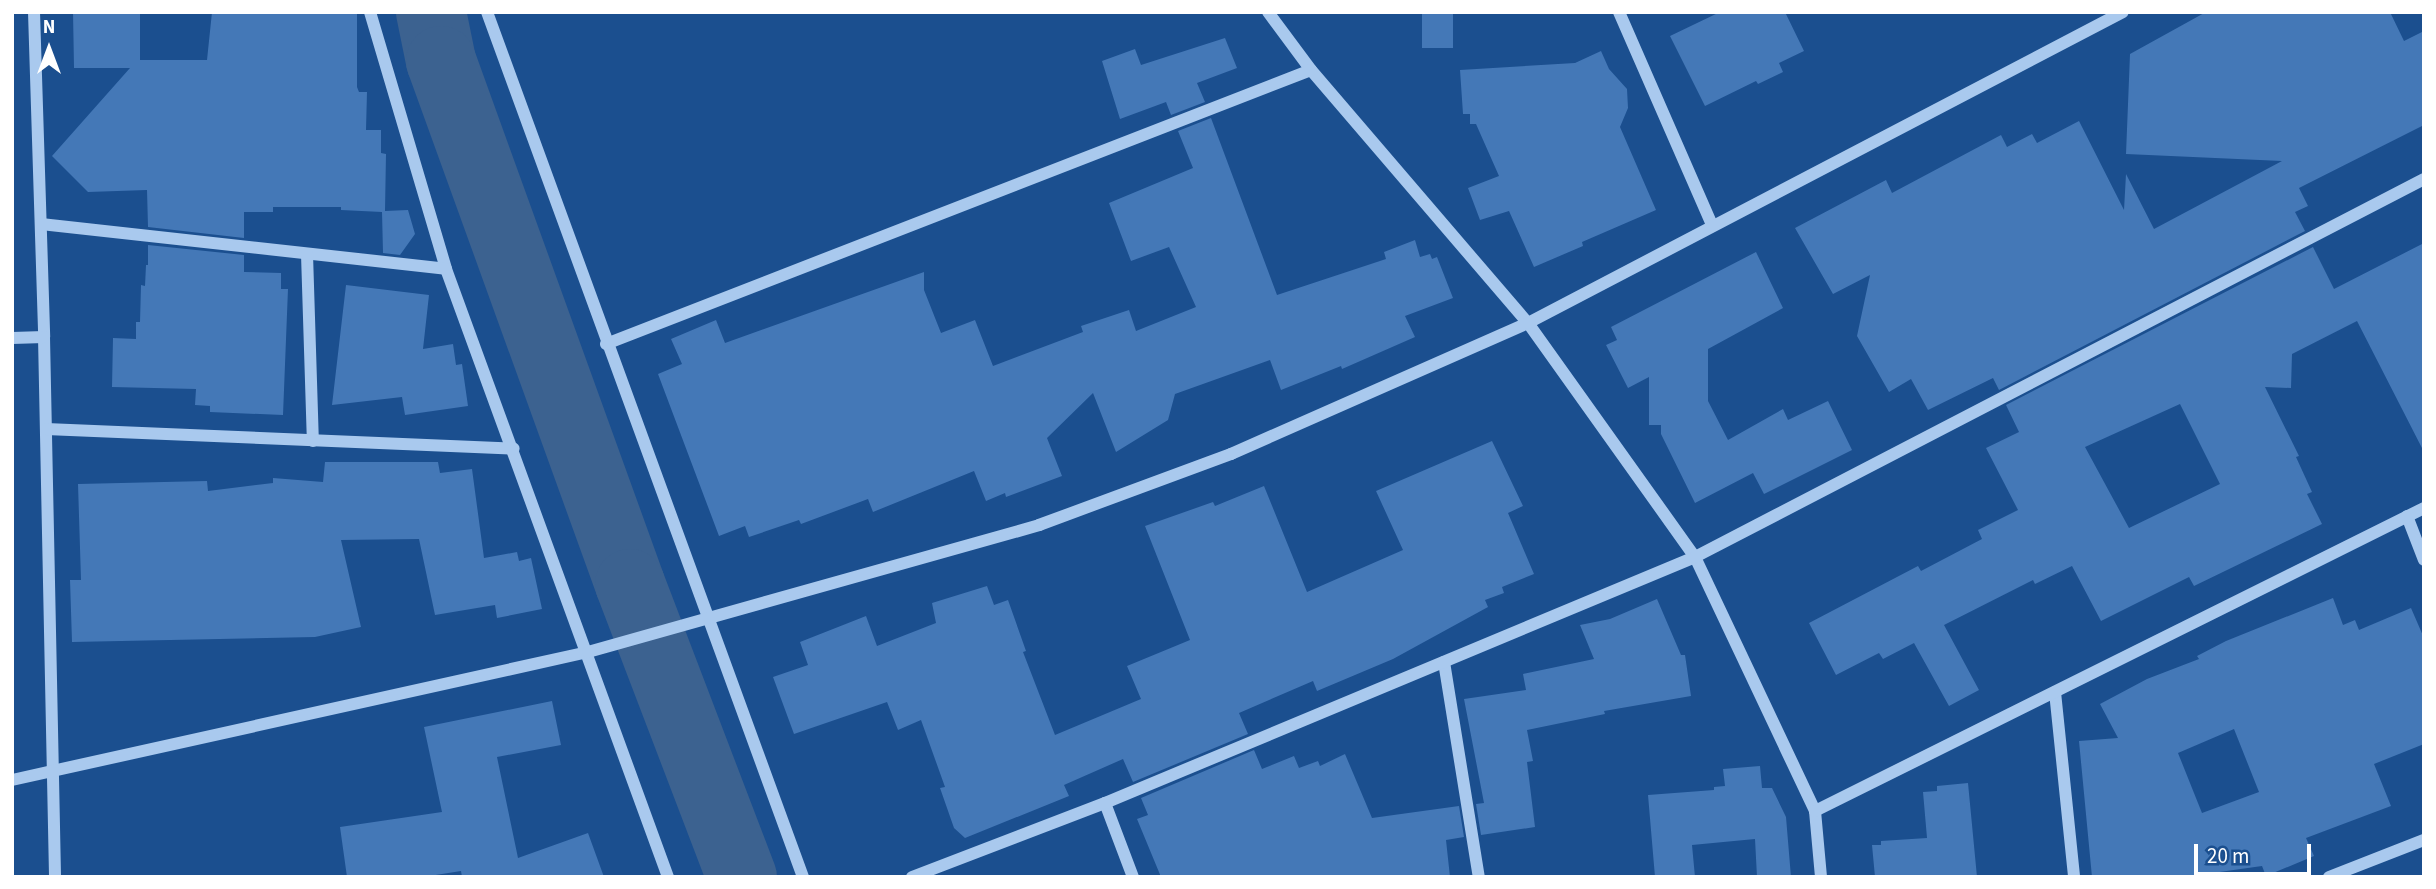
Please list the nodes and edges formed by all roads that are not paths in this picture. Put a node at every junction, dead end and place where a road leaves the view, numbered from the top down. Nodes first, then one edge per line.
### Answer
1 (34, 12) edge
2 (370, 12) edge
3 (488, 12) edge
4 (1268, 12) edge
5 (1619, 12) edge
6 (2123, 12) edge
7 (1311, 70) junction
8 (2424, 179) edge
9 (41, 224) junction
10 (1712, 225) junction
11 (307, 254) junction
12 (446, 269) junction
13 (1528, 323) junction
14 (44, 337) junction
15 (12, 338) edge
16 (606, 344) junction
17 (46, 429) junction
18 (313, 440) junction
19 (513, 449) junction
20 (2424, 508) edge
21 (2407, 516) junction
22 (1695, 557) junction
23 (2424, 560) edge
24 (709, 619) junction
25 (587, 652) junction
26 (1444, 662) junction
27 (2055, 692) junction
28 (54, 771) junction
29 (12, 780) edge
30 (1105, 803) junction
31 (1815, 811) junction
32 (2424, 840) edge
33 (55, 877) edge
34 (668, 877) edge
35 (803, 877) edge
36 (912, 877) edge
37 (1133, 877) edge
38 (1479, 877) edge
39 (1821, 877) edge
40 (2074, 877) edge
41 (2329, 877) edge

1 - 9 street
2 - 12 street
3 - 16 street
4 - 7 street
5 - 10 street
6 - 10 street
7 - 13 street
7 - 16 street
8 - 22 street
9 - 11 street
9 - 14 street
10 - 13 street
11 - 12 street
11 - 18 street
12 - 19 street
13 - 22 street
13 - 24 street
14 - 15 street
14 - 17 street
16 - 24 street
17 - 18 street
17 - 28 street
18 - 19 street
19 - 25 street
20 - 21 street
21 - 23 street
21 - 27 street
22 - 26 street
22 - 31 street
24 - 25 street
24 - 35 street
25 - 28 street
25 - 34 street
26 - 30 street
26 - 38 street
27 - 31 street
27 - 40 street
28 - 29 street
28 - 33 street
30 - 36 street
30 - 37 street
31 - 39 street
32 - 41 street

